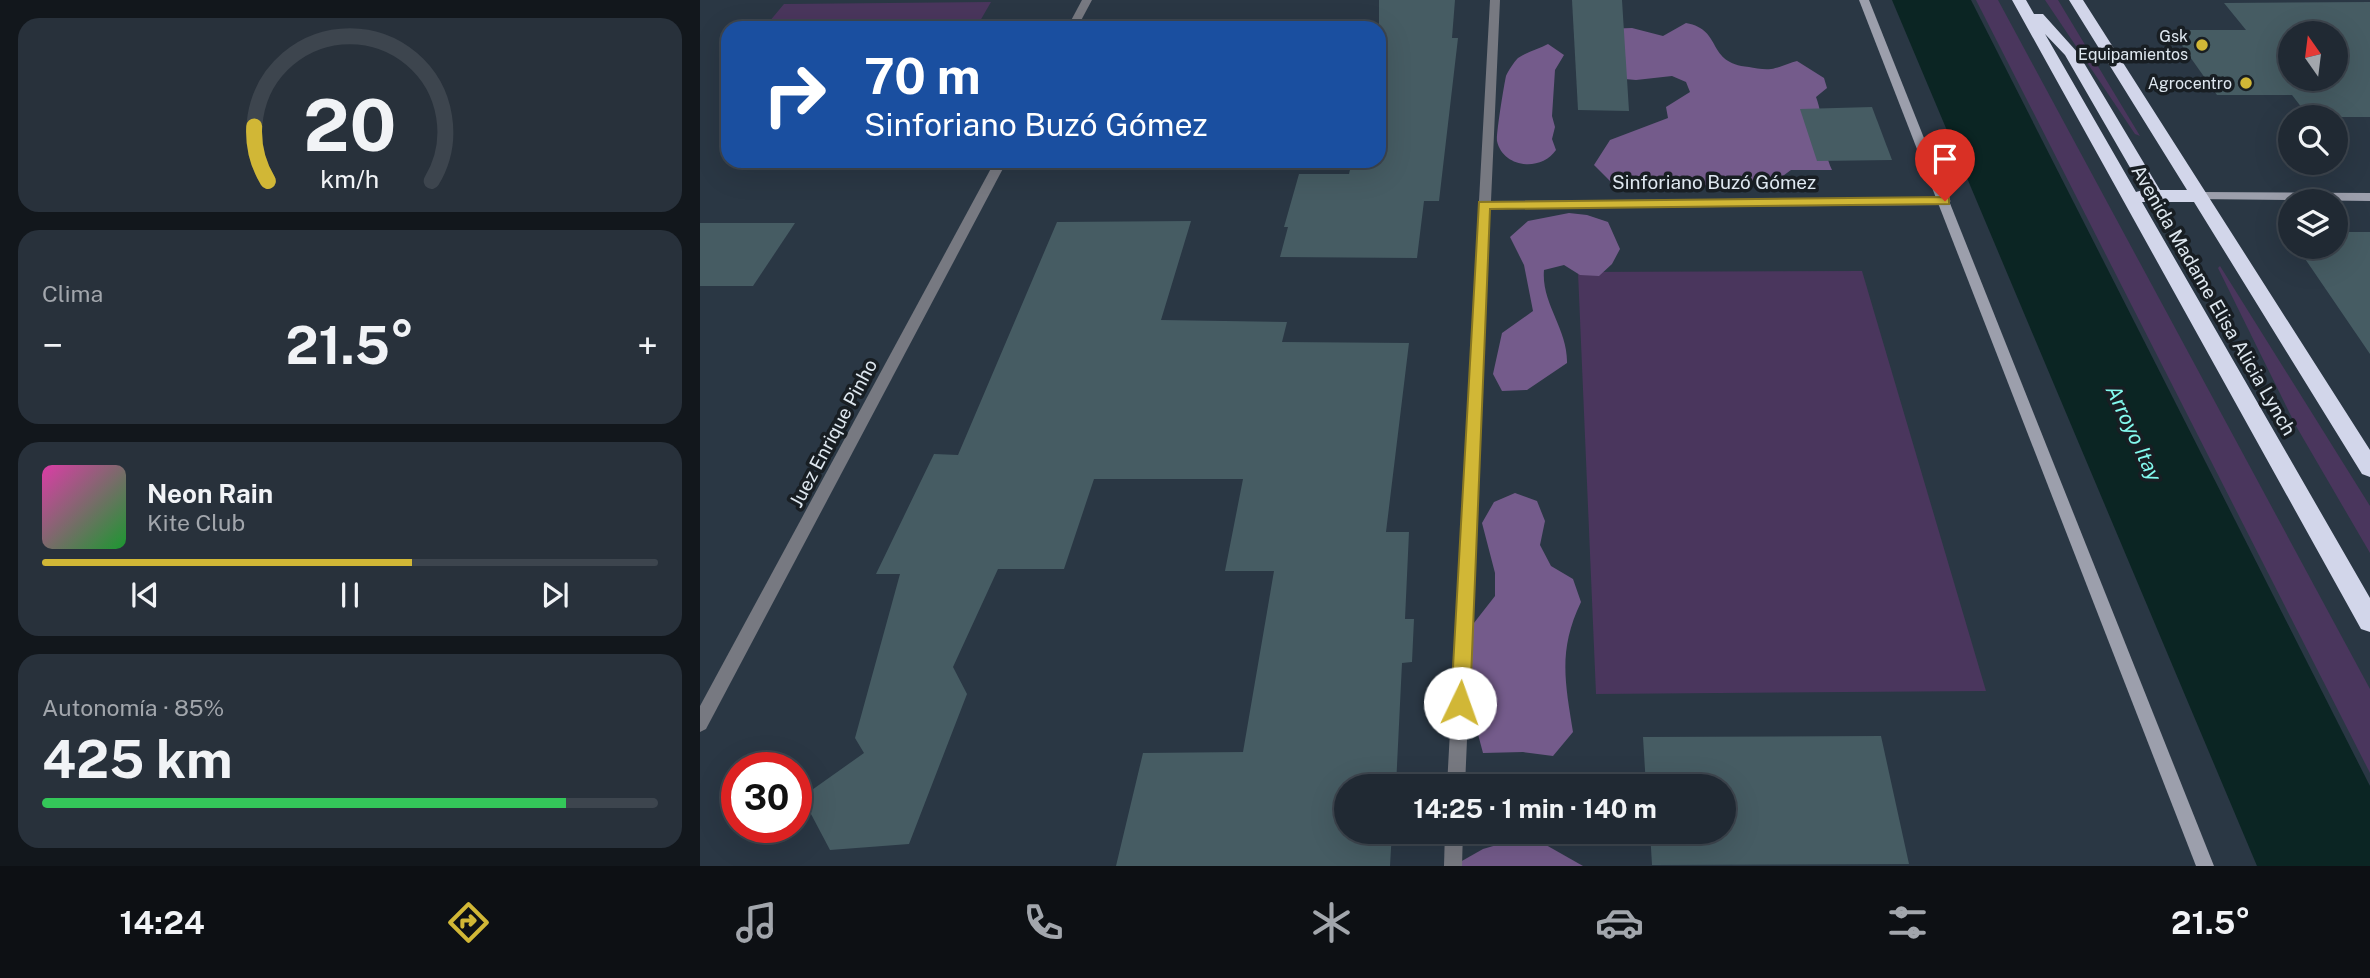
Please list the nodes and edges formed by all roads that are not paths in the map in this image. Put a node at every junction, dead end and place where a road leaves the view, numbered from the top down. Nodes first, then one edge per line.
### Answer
1 (1087, 0) edge
2 (1495, 0) edge
3 (1864, 0) edge
4 (2021, 0) edge
5 (2076, 0) edge
6 (1076, 21) edge
7 (997, 168) edge
8 (2129, 196) junction
9 (2155, 196) junction
10 (2200, 196) junction
11 (2370, 197) edge
12 (1945, 201) junction
13 (1484, 205) junction
14 (2370, 468) edge
15 (2370, 621) edge
16 (700, 723) edge
17 (1458, 774) edge
18 (1454, 844) edge
19 (1453, 866) edge
20 (2205, 866) edge

1 - 6 street
2 - 13 street
3 - 12 main road
4 - 8 highway, Avenida Madame Elisa Alicia Lynch
4 - 9 highway
5 - 10 highway, Avenida Madame Elisa Alicia Lynch
7 - 16 street, Juez Enrique Pinho
8 - 9 highway
8 - 15 highway, Avenida Madame Elisa Alicia Lynch
9 - 10 highway
10 - 11 main road
10 - 14 highway, Avenida Madame Elisa Alicia Lynch
12 - 13 street, Sinforiano Buzó Gómez
12 - 20 main road
13 - 17 street
18 - 19 street

